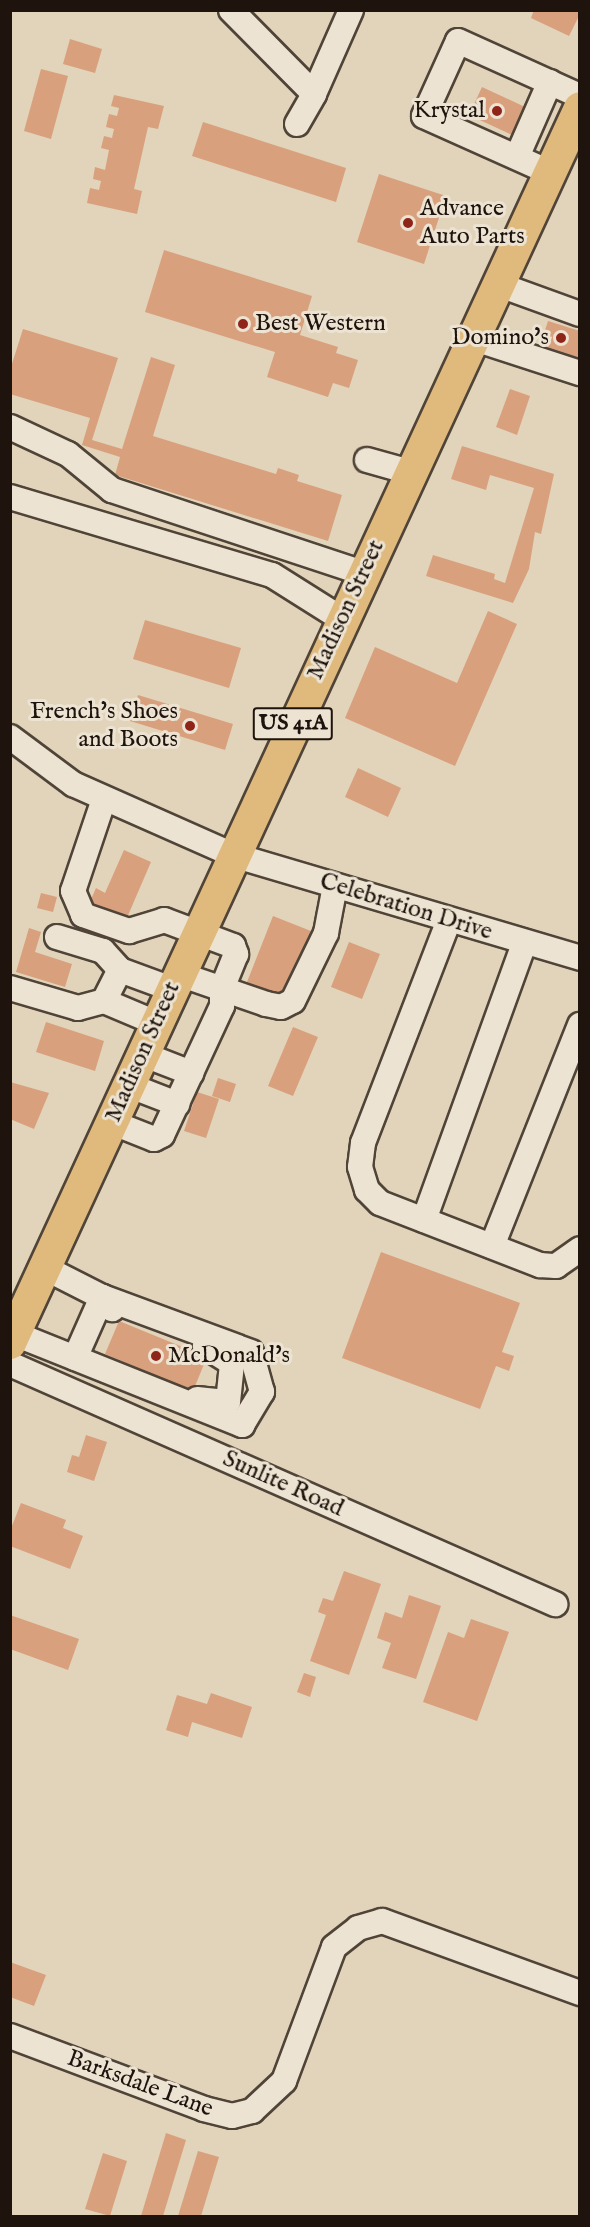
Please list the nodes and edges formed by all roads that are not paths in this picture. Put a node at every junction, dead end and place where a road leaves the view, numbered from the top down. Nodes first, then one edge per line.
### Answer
1 (231, 10) edge
2 (351, 10) edge
3 (550, 82) junction
4 (314, 94) junction
5 (579, 96) edge
6 (579, 108) edge
7 (297, 124) dead end
8 (520, 150) junction
9 (549, 172) junction
10 (497, 284) junction
11 (579, 314) edge
12 (472, 338) junction
13 (579, 373) edge
14 (10, 427) edge
15 (367, 460) dead end
16 (410, 472) junction
17 (10, 497) edge
18 (301, 554) junction
19 (363, 573) junction
20 (290, 585) junction
21 (342, 620) junction
22 (10, 737) edge
23 (104, 799) junction
24 (233, 855) junction
25 (335, 886) junction
26 (449, 920) junction
27 (198, 931) junction
28 (57, 937) dead end
29 (524, 943) junction
30 (579, 958) edge
31 (120, 970) junction
32 (175, 981) junction
33 (10, 988) edge
34 (222, 989) junction
35 (104, 1001) junction
36 (156, 1023) junction
37 (579, 1025) edge
38 (142, 1054) junction
39 (191, 1073) junction
40 (128, 1085) junction
41 (177, 1104) junction
42 (111, 1122) junction
43 (424, 1220) junction
44 (492, 1246) junction
45 (579, 1249) edge
46 (45, 1269) junction
47 (102, 1297) junction
48 (12, 1347) edge
49 (75, 1358) junction
50 (165, 1394) junction
51 (242, 1425) junction
52 (234, 1462) junction
53 (555, 1604) dead end
54 (579, 1993) edge
55 (10, 2036) edge

1 - 4 street
2 - 4 street
3 - 5 street
3 - 8 street
3 - 8 street
4 - 7 street
6 - 9 main road, Madison Street / US 41A
8 - 9 street
9 - 10 main road, Madison Street / US 41A
10 - 11 street
10 - 12 main road, Madison Street / US 41A
12 - 13 street
12 - 16 main road, Madison Street / US 41A
14 - 18 street
15 - 16 street
16 - 19 main road, Madison Street / US 41A
17 - 20 street
18 - 19 street
18 - 20 street
19 - 21 main road, Madison Street / US 41A
20 - 21 street
21 - 24 main road, Madison Street / US 41A
22 - 23 street, Celebration Drive
23 - 24 street, Celebration Drive
23 - 27 street
24 - 25 street, Celebration Drive
24 - 27 main road, Madison Street / US 41A
25 - 26 street, Celebration Drive
25 - 34 street
26 - 29 street, Celebration Drive
26 - 43 street
27 - 32 main road, Madison Street / US 41A
27 - 34 street
28 - 31 street
29 - 30 street, Celebration Drive
29 - 43 street
31 - 32 street
31 - 35 street
32 - 34 street
32 - 36 main road, Madison Street / US 41A
33 - 35 street
34 - 39 street
35 - 36 street
36 - 38 main road, Madison Street / US 41A
37 - 44 street
38 - 39 street
38 - 40 main road, Madison Street / US 41A
39 - 41 street
40 - 41 street
40 - 42 main road, Madison Street / US 41A
41 - 42 street
42 - 46 main road, Madison Street / US 41A
43 - 44 street
44 - 45 street
46 - 47 street
46 - 48 main road, Madison Street / US 41A
47 - 49 street
47 - 50 street
47 - 51 street
48 - 49 street
48 - 52 street, Sunlite Road
49 - 50 street
50 - 51 street
51 - 52 street
52 - 53 street, Sunlite Road
54 - 55 street, Barksdale Lane

